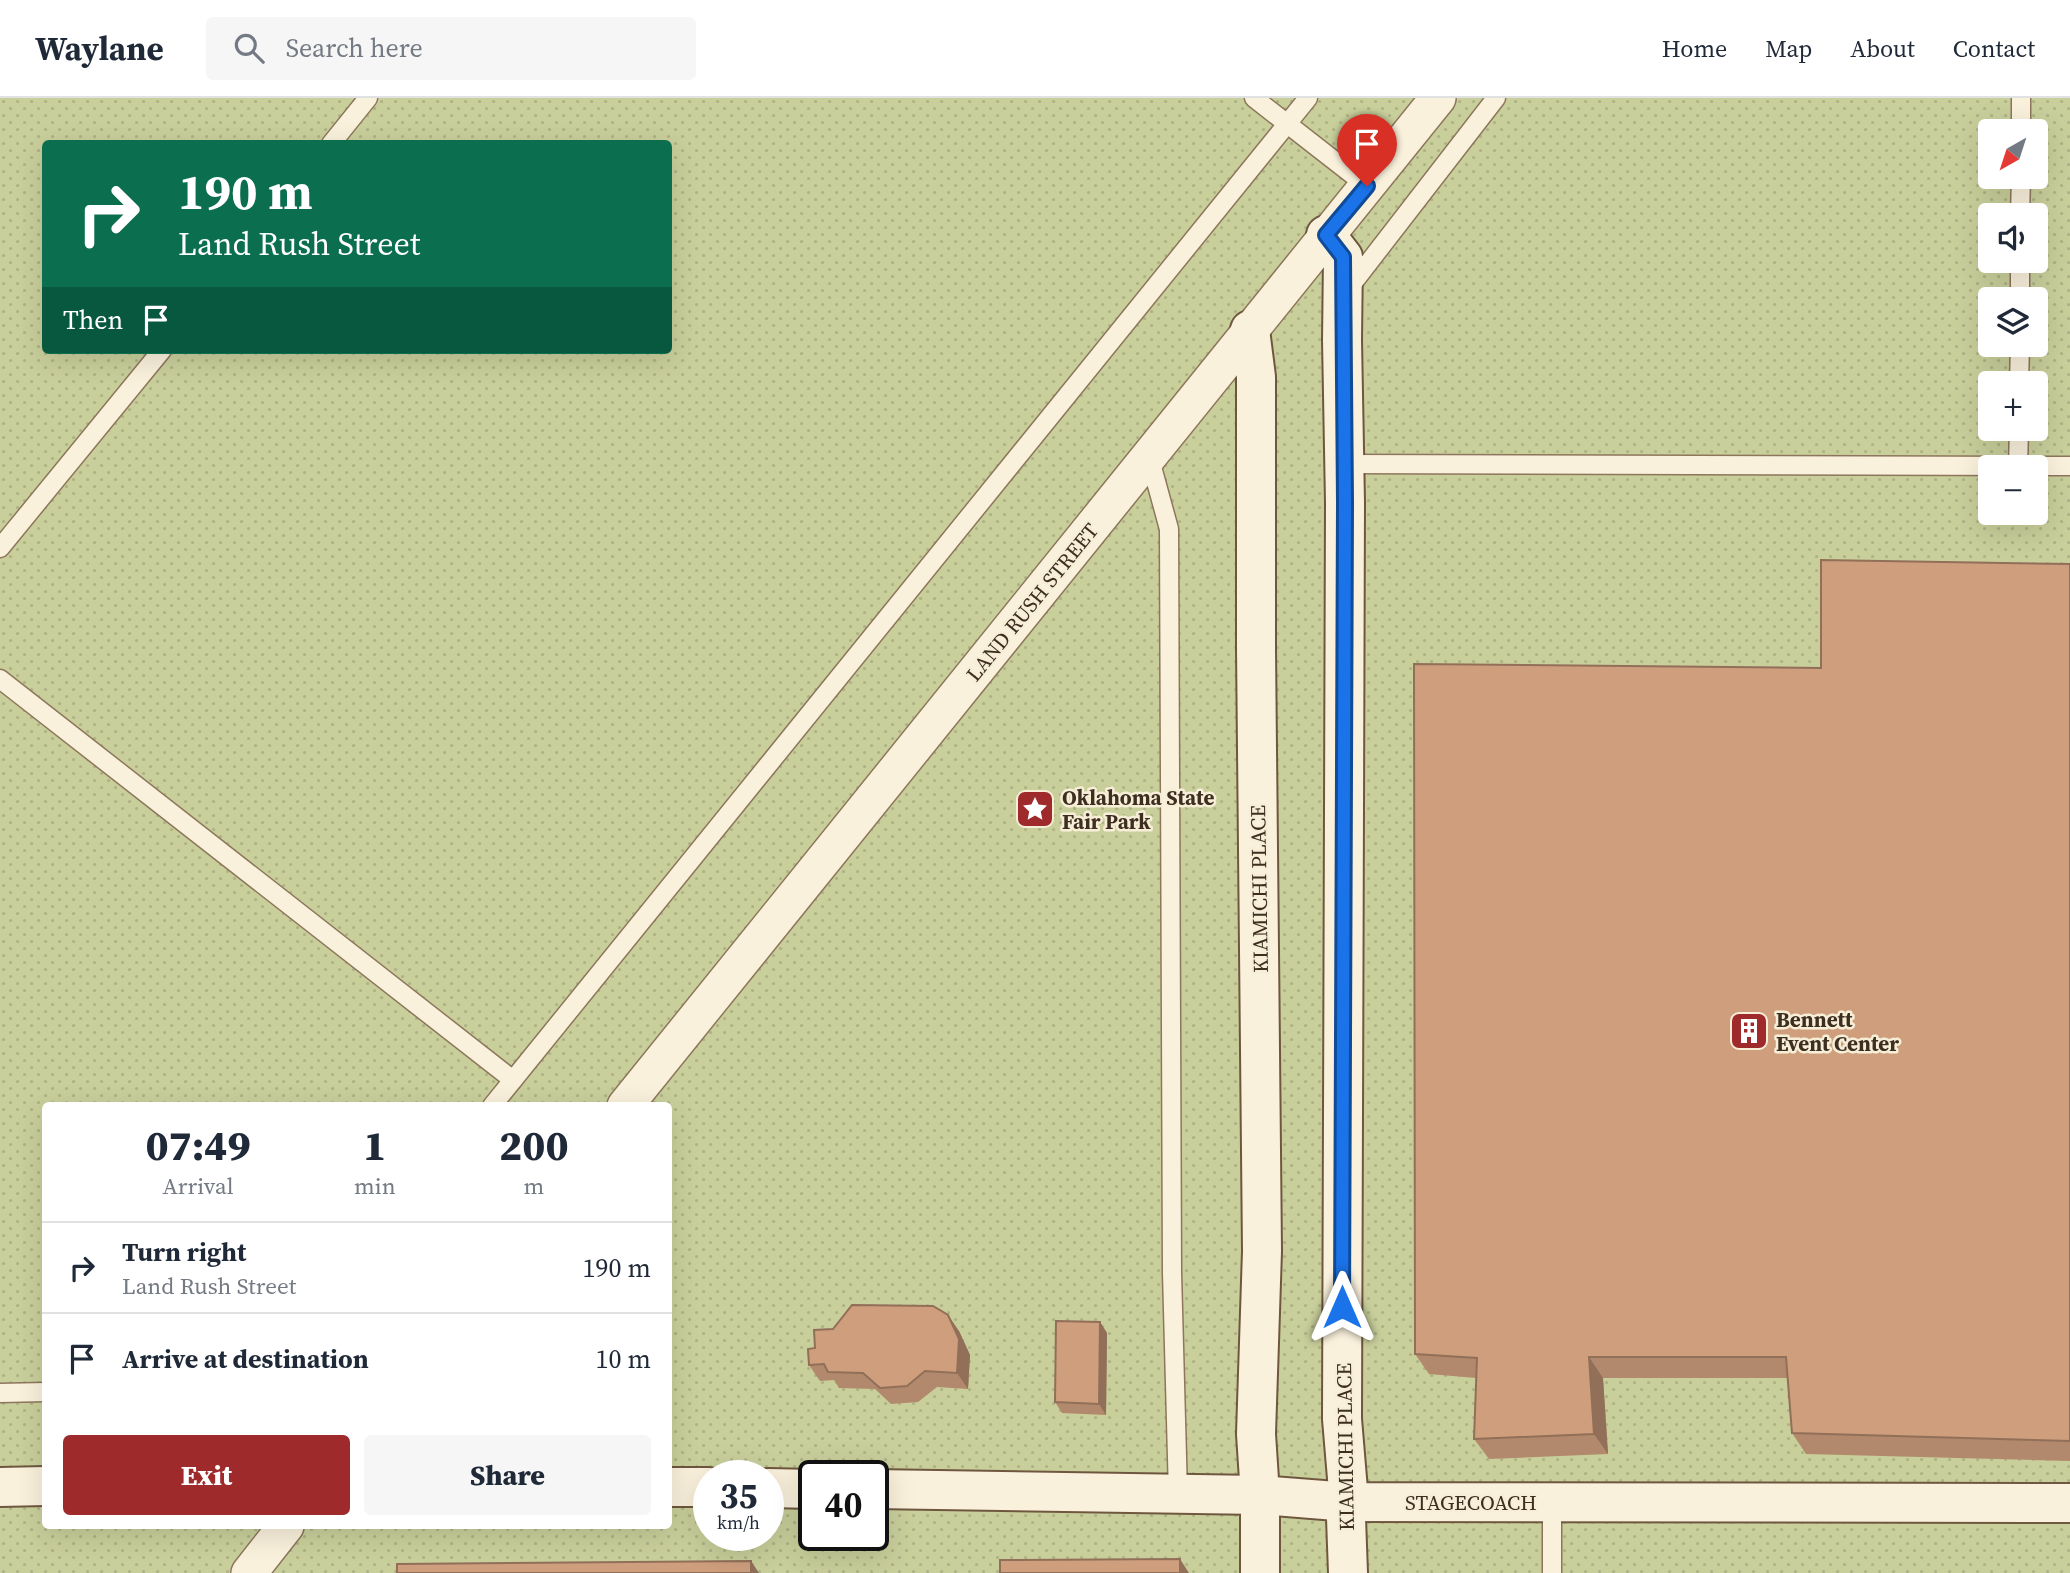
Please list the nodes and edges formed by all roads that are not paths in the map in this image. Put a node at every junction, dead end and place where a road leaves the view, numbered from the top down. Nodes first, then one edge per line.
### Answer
1 (368, 98) edge
2 (1254, 98) edge
3 (1308, 98) edge
4 (1438, 98) edge
5 (1496, 98) edge
6 (2021, 98) edge
7 (2021, 119) edge
8 (1288, 124) junction
9 (334, 140) edge
10 (1367, 186) junction
11 (1326, 235) junction
12 (1342, 297) junction
13 (1250, 330) junction
14 (159, 354) edge
15 (1149, 456) junction
16 (1344, 464) junction
17 (1978, 466) edge
18 (2048, 466) edge
19 (2070, 466) edge
20 (0, 548) edge
21 (0, 679) edge
22 (513, 1080) junction
23 (495, 1102) edge
24 (628, 1102) edge
25 (42, 1392) edge
26 (0, 1393) edge
27 (0, 1486) edge
28 (42, 1486) edge
29 (672, 1487) edge
30 (693, 1487) edge
31 (889, 1489) edge
32 (1178, 1494) junction
33 (1260, 1494) junction
34 (1349, 1503) junction
35 (1552, 1503) junction
36 (2070, 1503) edge
37 (284, 1529) edge
38 (249, 1573) edge
39 (1260, 1573) edge
40 (1348, 1573) edge
41 (1552, 1573) edge

1 - 9 lane
2 - 8 lane
3 - 8 lane
4 - 10 street, LAND RUSH STREET
5 - 12 lane
6 - 7 lane
8 - 10 lane
8 - 22 lane
10 - 11 street, LAND RUSH STREET
11 - 12 street, KIAMICHI PLACE
11 - 13 street, LAND RUSH STREET
12 - 16 street, KIAMICHI PLACE
13 - 15 street, LAND RUSH STREET
13 - 33 street, KIAMICHI PLACE
14 - 20 lane
15 - 24 street, LAND RUSH STREET
15 - 32 lane
16 - 17 lane
16 - 34 street, KIAMICHI PLACE
18 - 19 lane
21 - 22 lane
22 - 23 lane
25 - 26 lane
27 - 28 street
29 - 30 street
31 - 32 street, STAGECOACH
32 - 33 street, STAGECOACH
33 - 34 street, STAGECOACH
33 - 39 street, KIAMICHI PLACE
34 - 35 street, STAGECOACH
34 - 40 street, KIAMICHI PLACE
35 - 36 street, STAGECOACH
35 - 41 lane
37 - 38 street

